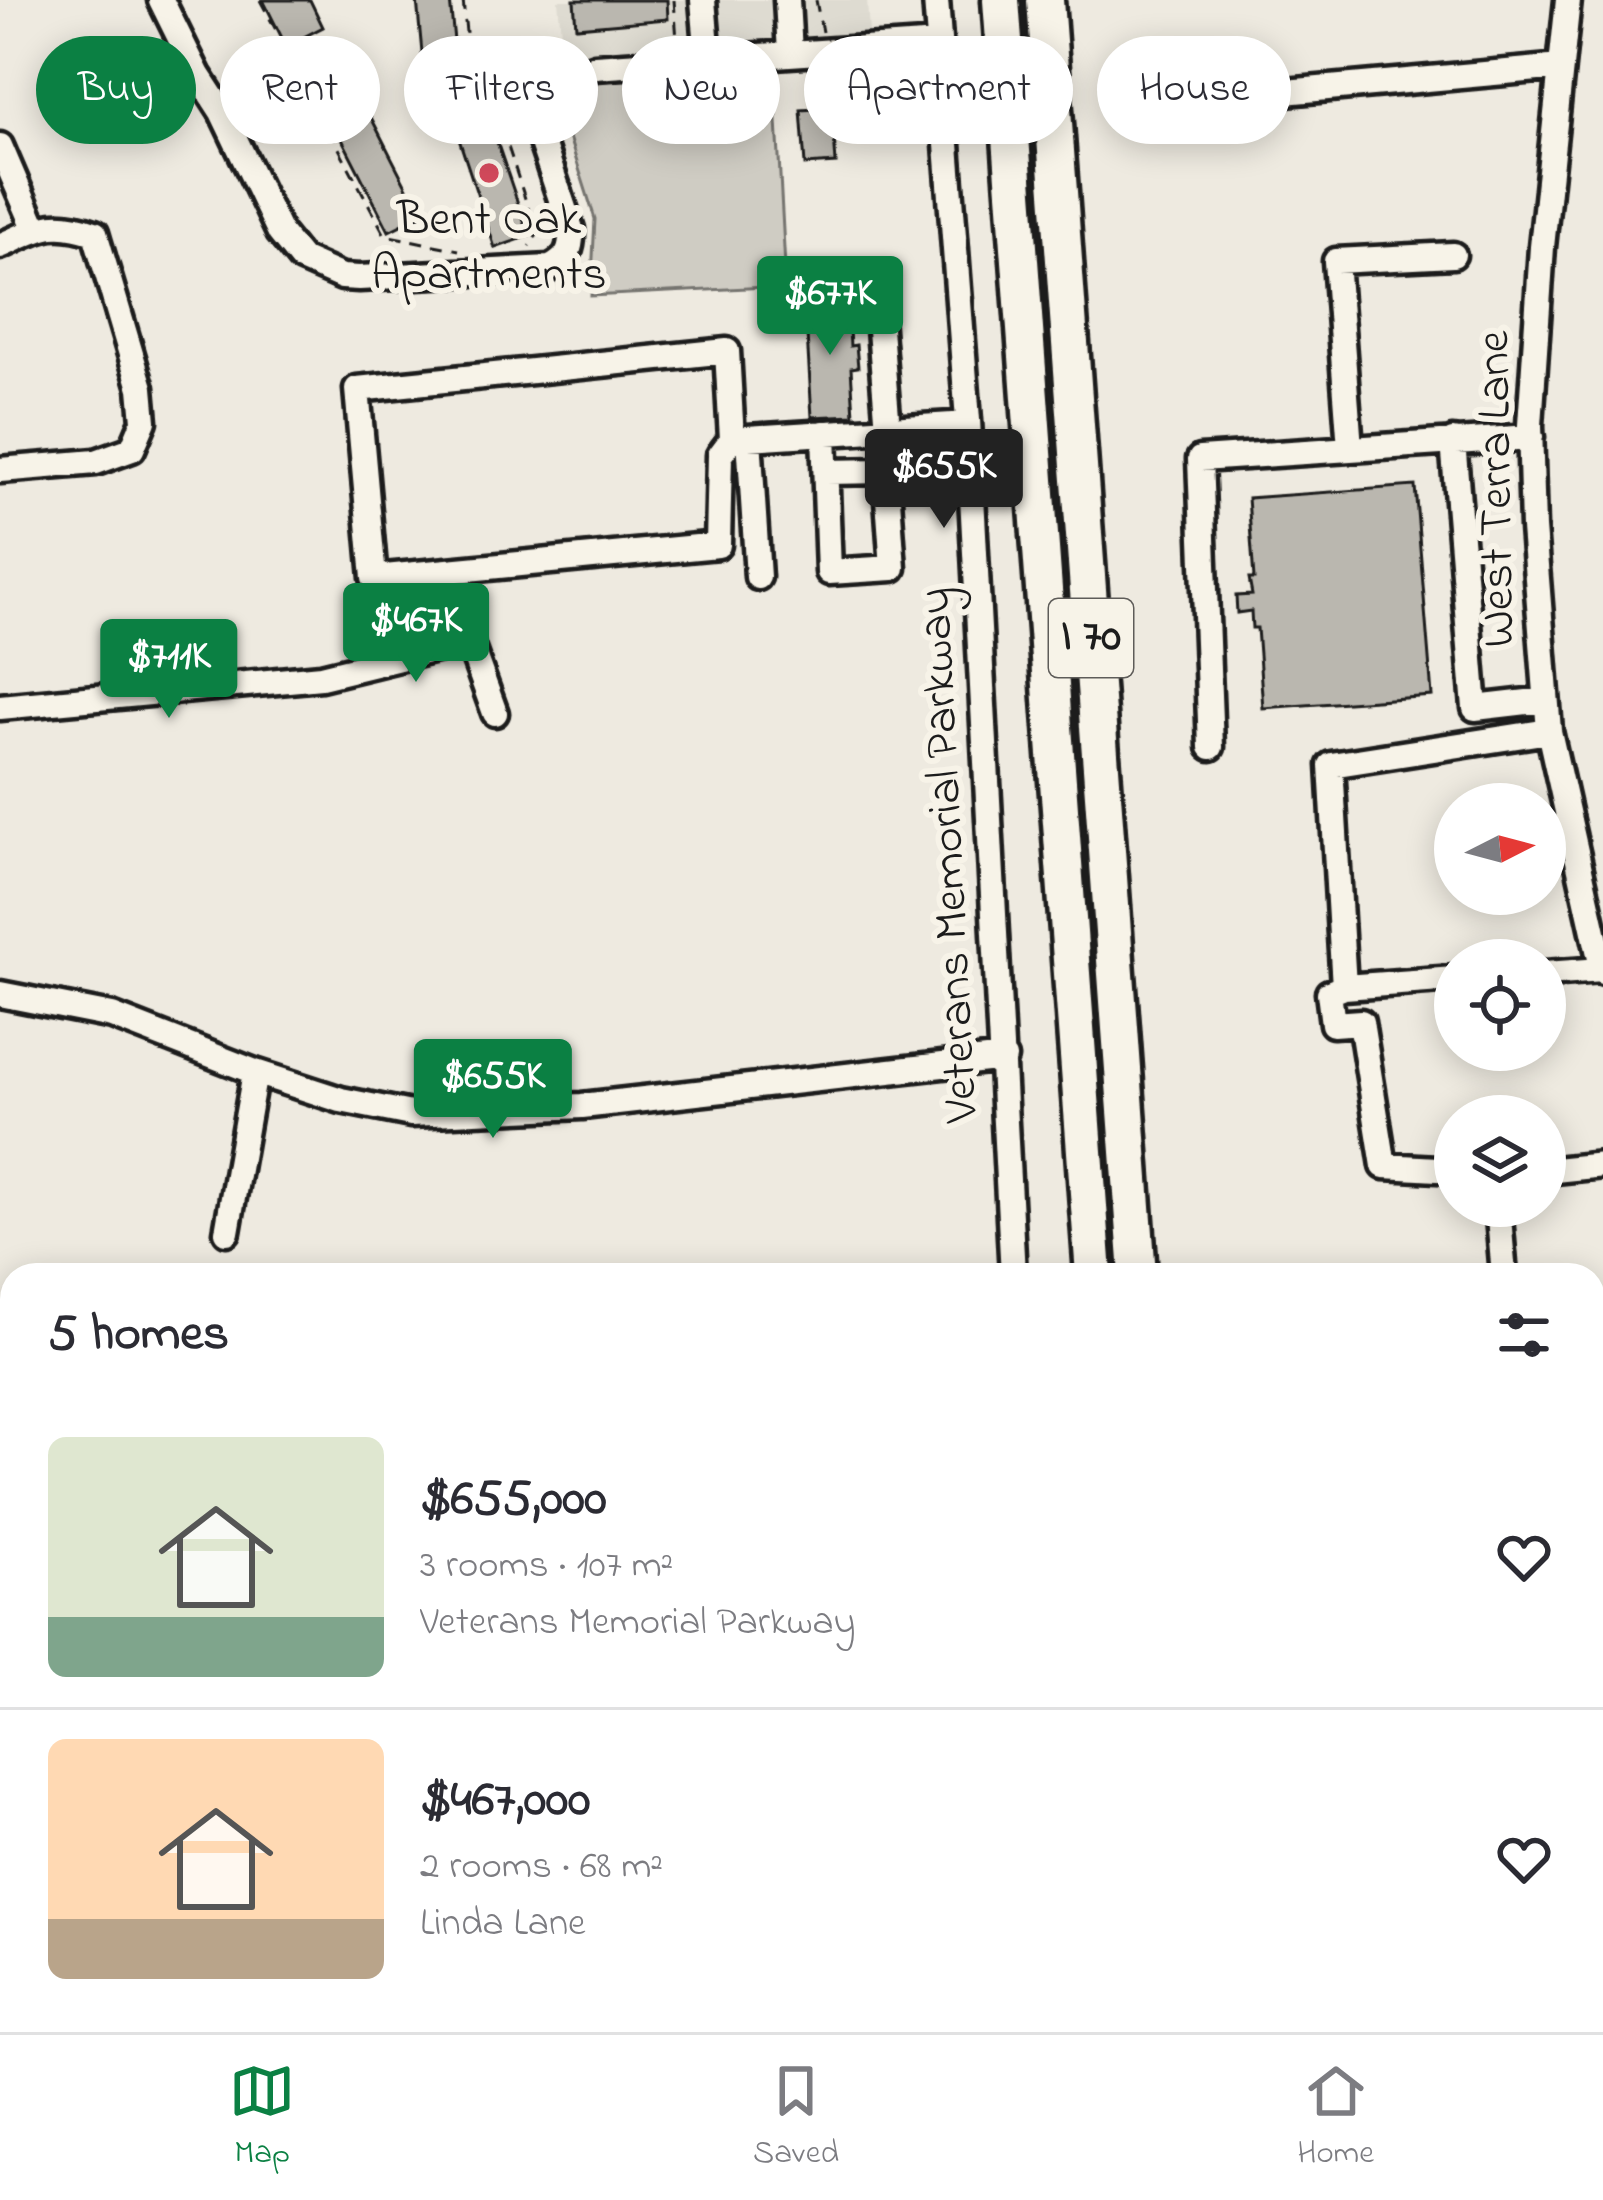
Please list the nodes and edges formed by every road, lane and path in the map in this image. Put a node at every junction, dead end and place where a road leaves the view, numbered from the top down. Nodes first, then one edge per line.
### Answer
1 (160, 0) edge
2 (260, 0) edge
3 (463, 0) edge
4 (674, 0) edge
5 (703, 0) edge
6 (787, 0) edge
7 (816, 0) edge
8 (936, 0) edge
9 (1000, 0) edge
10 (1045, 0) edge
11 (1568, 0) edge
12 (822, 32) dead end
13 (677, 36) edge
14 (706, 36) edge
15 (938, 36) edge
16 (804, 52) edge
17 (790, 53) junction
18 (780, 54) edge
19 (622, 65) edge
20 (1561, 68) junction
21 (1291, 92) edge
22 (947, 144) edge
23 (0, 146) edge
24 (36, 230) junction
25 (0, 246) edge
26 (472, 253) dead end
27 (523, 255) dead end
28 (1453, 255) dead end
29 (877, 292) dead end
30 (968, 424) junction
31 (888, 429) junction
32 (824, 433) junction
33 (1531, 437) junction
34 (740, 438) junction
35 (1453, 441) junction
36 (1350, 448) junction
37 (0, 470) edge
38 (826, 472) junction
39 (758, 578) dead end
40 (1545, 700) junction
41 (0, 707) edge
42 (495, 713) dead end
43 (1549, 731) junction
44 (1211, 748) dead end
45 (1603, 971) edge
46 (1566, 973) edge
47 (1434, 981) edge
48 (1344, 987) junction
49 (0, 994) edge
50 (1004, 1058) junction
51 (254, 1072) junction
52 (1603, 1165) edge
53 (1434, 1169) edge
54 (1566, 1169) edge
55 (1500, 1227) edge
56 (227, 1232) dead end
57 (1013, 1263) edge
58 (1093, 1263) edge
59 (1137, 1263) edge
60 (1503, 1263) edge

1 - 19 street
2 - 26 path
3 - 27 path
4 - 13 path
5 - 14 street
6 - 17 street
7 - 12 path
8 - 15 street, Veterans Memorial Parkway
9 - 58 highway, I 70
10 - 59 highway, I 70
11 - 20 street, West Terra Lane
16 - 17 street
17 - 18 street
20 - 21 street
20 - 33 street, West Terra Lane
22 - 30 street, Veterans Memorial Parkway
23 - 24 street
24 - 25 street
24 - 37 street
28 - 36 street
29 - 31 street
30 - 31 street
30 - 50 street, Veterans Memorial Parkway
31 - 32 street
32 - 34 street
32 - 38 street
33 - 35 street
33 - 40 street, West Terra Lane
34 - 34 street
34 - 39 street
35 - 36 street
35 - 40 street
36 - 44 street
38 - 38 street
40 - 43 street, West Terra Lane
41 - 42 street
43 - 45 street, West Terra Lane
43 - 48 street
45 - 46 street
47 - 48 street
48 - 53 street
49 - 51 street
50 - 51 street
50 - 57 street, Veterans Memorial Parkway
51 - 56 street
52 - 54 street
55 - 60 street

